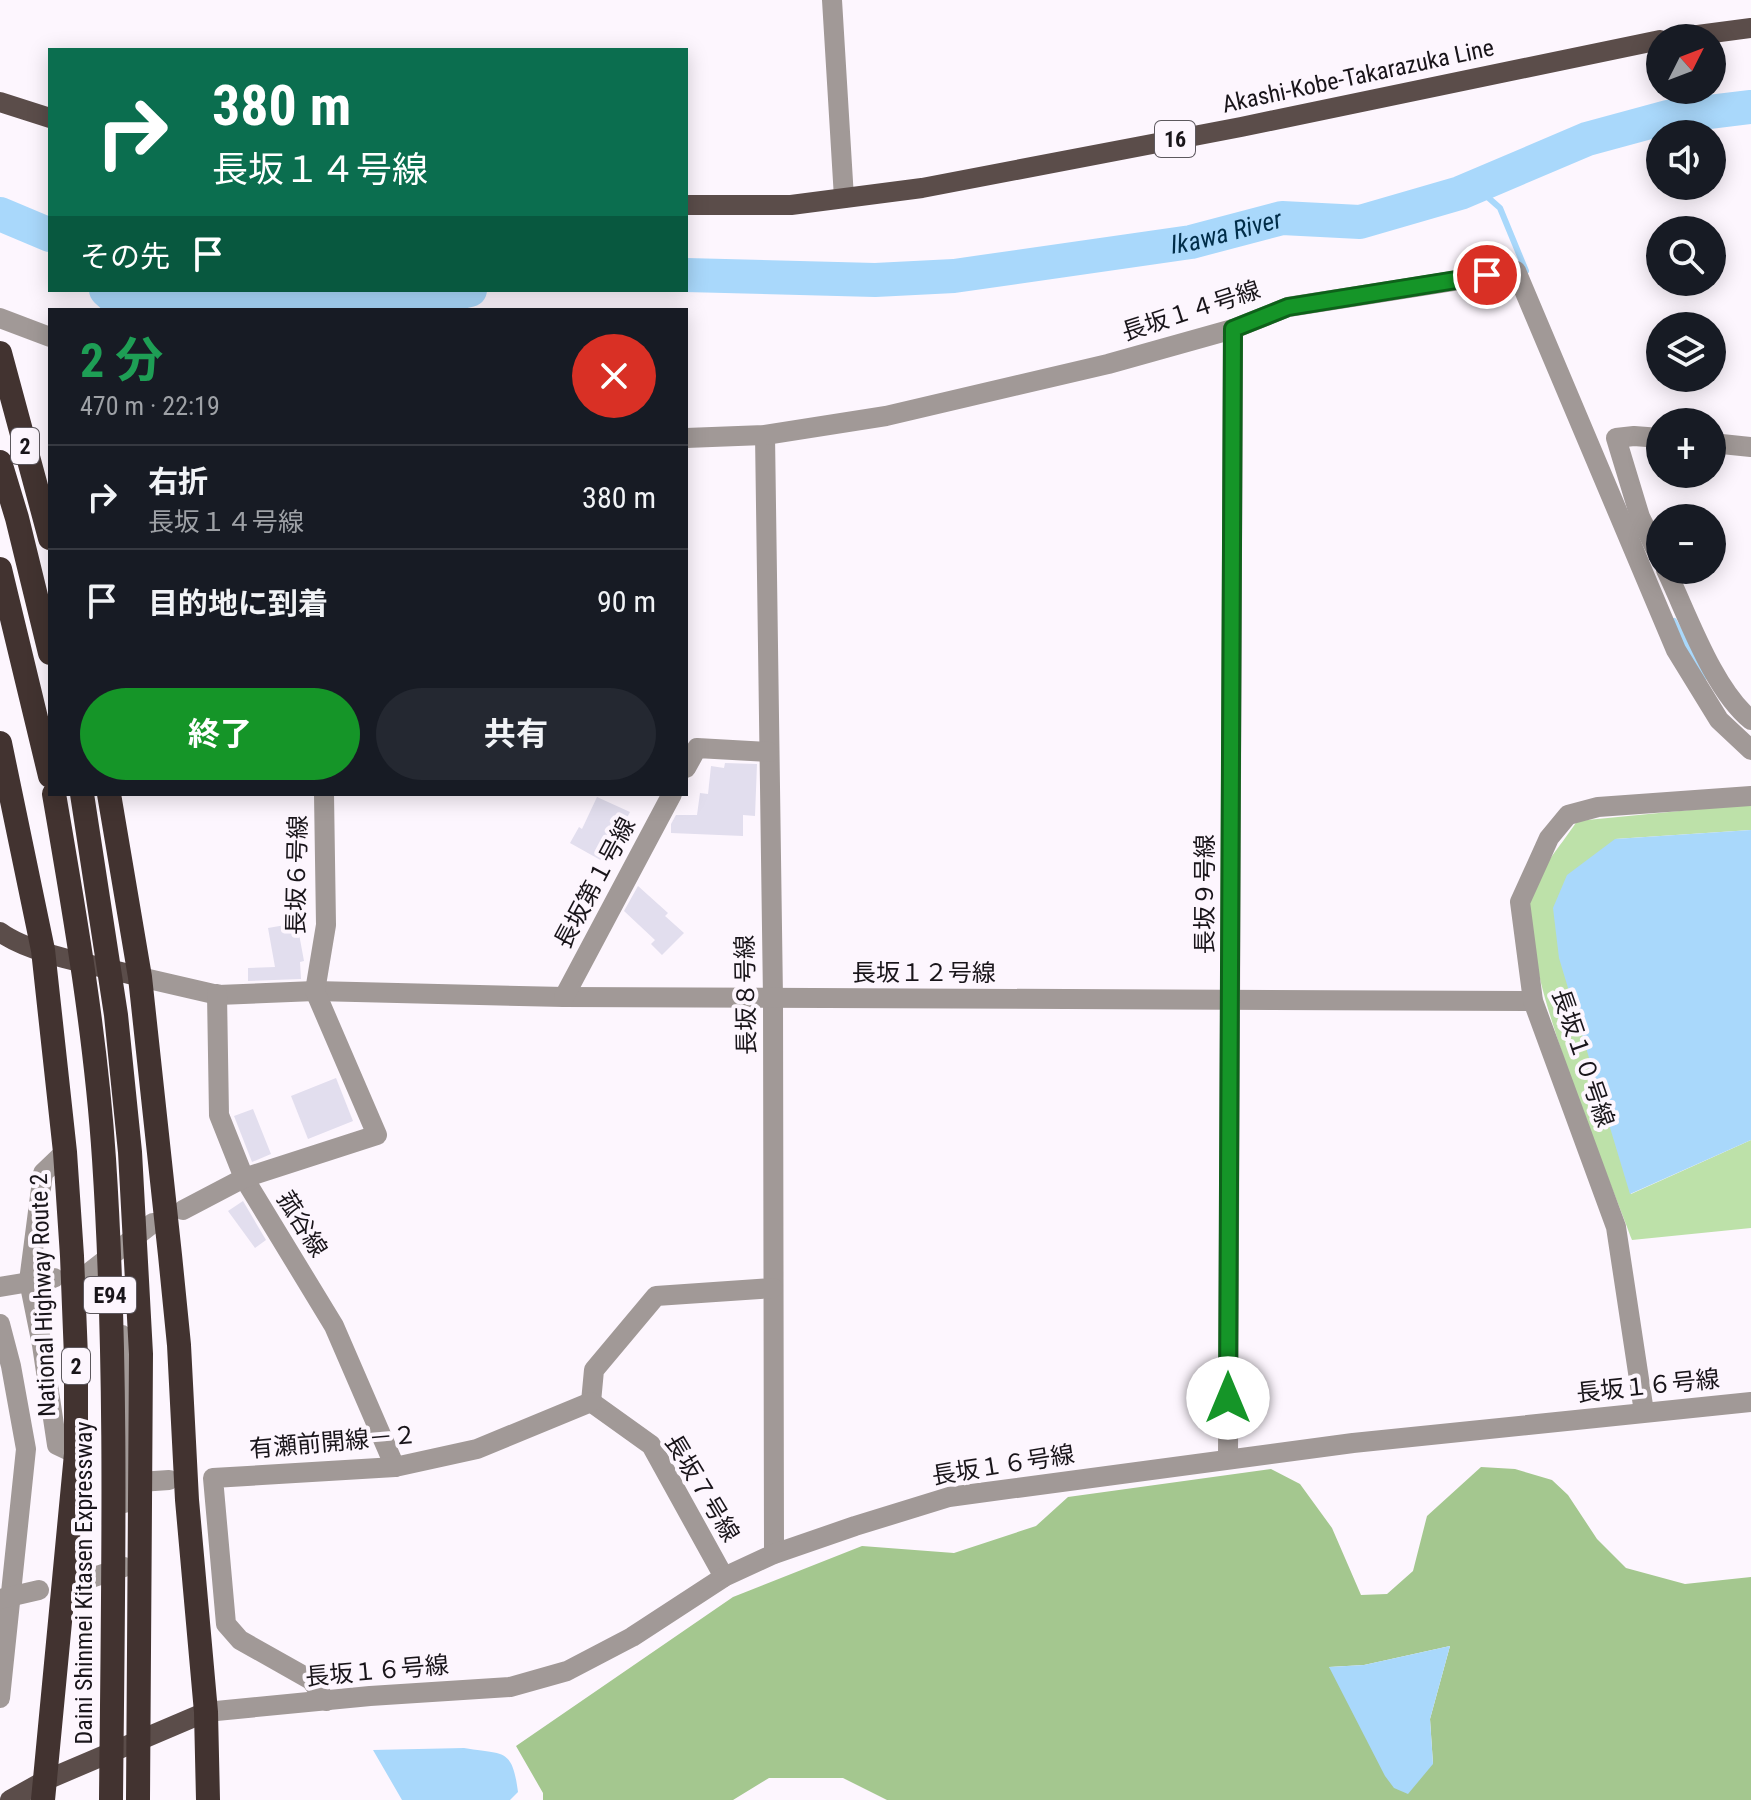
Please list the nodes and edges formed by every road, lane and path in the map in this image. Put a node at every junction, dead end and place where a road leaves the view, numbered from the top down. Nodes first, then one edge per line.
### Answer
1 (832, 0) edge
2 (1751, 28) edge
3 (1726, 31) edge
4 (1646, 43) edge
5 (0, 102) edge
6 (48, 117) edge
7 (844, 198) junction
8 (688, 205) edge
9 (0, 318) edge
10 (1233, 329) junction
11 (48, 336) edge
12 (0, 353) edge
13 (765, 435) junction
14 (1646, 437) edge
15 (688, 438) edge
16 (1601, 442) junction
17 (1726, 444) edge
18 (1751, 447) edge
19 (0, 462) edge
20 (1646, 529) edge
21 (48, 531) edge
22 (0, 569) edge
23 (1673, 584) edge
24 (48, 645) edge
25 (1751, 720) edge
26 (0, 743) edge
27 (1751, 750) edge
28 (769, 752) junction
29 (688, 764) edge
30 (48, 768) edge
31 (54, 796) edge
32 (82, 796) edge
33 (109, 796) edge
34 (324, 796) edge
35 (671, 796) edge
36 (1751, 796) edge
37 (0, 932) edge
38 (43, 950) junction
39 (140, 977) junction
40 (315, 991) junction
41 (217, 994) junction
42 (564, 997) junction
43 (773, 998) junction
44 (1231, 1001) junction
45 (1533, 1001) junction
46 (65, 1152) junction
47 (244, 1178) junction
48 (183, 1210) dead end
49 (153, 1223) dead end
50 (117, 1251) junction
51 (90, 1272) dead end
52 (54, 1278) dead end
53 (29, 1281) junction
54 (0, 1287) edge
55 (773, 1288) junction
56 (0, 1324) edge
57 (591, 1402) junction
58 (1751, 1402) edge
59 (1644, 1412) junction
60 (76, 1454) junction
61 (1228, 1459) junction
62 (395, 1467) junction
63 (169, 1480) dead end
64 (125, 1483) junction
65 (774, 1554) junction
66 (724, 1577) junction
67 (88, 1579) dead end
68 (39, 1590) dead end
69 (5, 1598) edge
70 (0, 1698) edge
71 (326, 1701) junction
72 (206, 1712) junction
73 (44, 1790) edge
74 (10, 1800) edge
75 (111, 1800) edge
76 (138, 1800) edge
77 (208, 1800) edge

1 - 7 street
2 - 3 main road
4 - 7 main road, Akashi-Kobe-Takarazuka Line / 16
5 - 6 main road
7 - 8 main road, Akashi-Kobe-Takarazuka Line / 16
9 - 11 street
10 - 13 street, 長坂１４号線
10 - 16 street, 長坂１４号線
10 - 44 street, 長坂９号線
12 - 21 highway, 2
13 - 15 street, 長坂１４号線
13 - 28 street, 長坂８号線
14 - 16 street
16 - 20 street
16 - 27 street, 長坂１４号線
17 - 18 street
19 - 24 highway
22 - 30 highway
23 - 25 street
26 - 38 highway, National Highway Route 2 / 2
28 - 29 street
28 - 43 street, 長坂８号線
31 - 75 highway, Daini Shinmei Kitasen Expressway / E94, bridge
32 - 76 highway, E94, bridge
33 - 39 highway
34 - 40 street, 長坂６号線
35 - 42 street, 長坂第１号線
36 - 45 street, 長坂１０号線
37 - 38 main road
38 - 39 main road
38 - 46 highway, National Highway Route 2 / 2
39 - 41 street, 長坂１２号線
39 - 72 highway
40 - 41 street, 長坂１２号線
40 - 42 street, 長坂１２号線
40 - 47 street
41 - 47 street, 菰谷線
42 - 43 street, 長坂１２号線
43 - 44 street, 長坂１２号線
43 - 55 street, 長坂８号線
44 - 45 street, 長坂１２号線
44 - 61 street, 長坂９号線
45 - 59 street, 長坂１０号線
46 - 53 street
46 - 60 highway, National Highway Route 2 / 2
47 - 48 street
47 - 62 street, 菰谷線
49 - 50 street
50 - 51 street
50 - 64 street
52 - 53 street
53 - 54 street
53 - 60 street
55 - 57 street
55 - 65 street, 長坂８号線
56 - 69 street
57 - 62 street, 有瀬前開線－２
57 - 66 street, 長坂７号線
58 - 59 street, 長坂１６号線
59 - 61 street, 長坂１６号線
60 - 73 highway, National Highway Route 2 / 2
61 - 65 street, 長坂１６号線
62 - 71 street, 有瀬前開線－２
63 - 64 street
64 - 67 street
65 - 66 street, 長坂１６号線
66 - 71 street, 長坂１６号線
68 - 69 street
69 - 70 street
71 - 72 street, 長坂１６号線
72 - 73 main road
72 - 77 highway
73 - 74 main road

